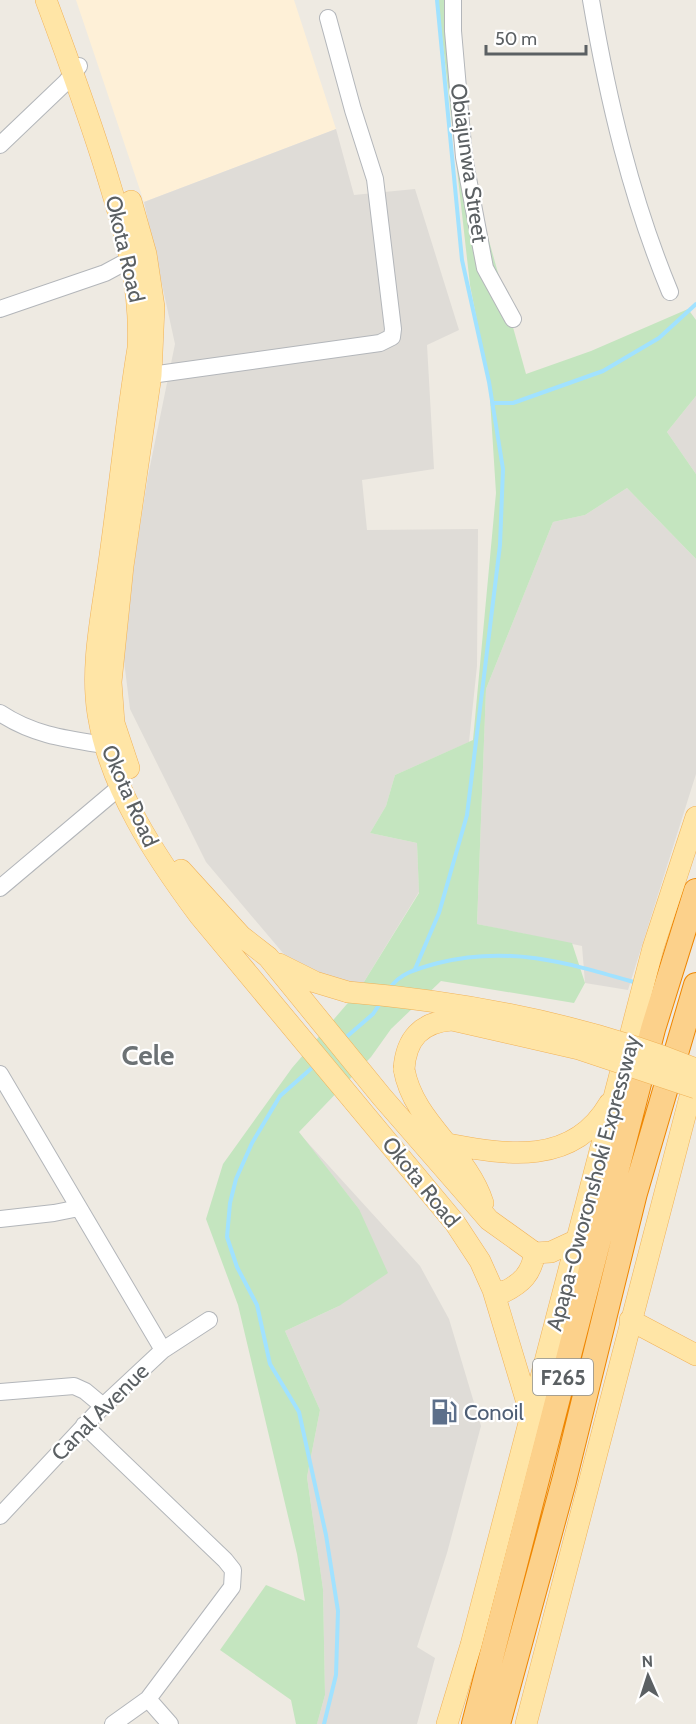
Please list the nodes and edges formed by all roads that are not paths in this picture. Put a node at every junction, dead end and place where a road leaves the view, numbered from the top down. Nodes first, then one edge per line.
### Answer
1 (46, 0) edge
2 (59, 0) edge
3 (453, 0) edge
4 (591, 0) edge
5 (328, 18) dead end
6 (76, 68) junction
7 (0, 145) edge
8 (131, 259) junction
9 (670, 292) dead end
10 (0, 309) edge
11 (513, 319) dead end
12 (151, 375) junction
13 (130, 465) junction
14 (0, 713) edge
15 (105, 745) junction
16 (121, 786) junction
17 (696, 818) edge
18 (0, 888) edge
19 (696, 891) edge
20 (205, 910) junction
21 (664, 951) junction
22 (268, 957) junction
23 (696, 985) edge
24 (644, 1026) junction
25 (696, 1069) edge
26 (623, 1070) junction
27 (0, 1074) edge
28 (696, 1074) edge
29 (696, 1088) edge
30 (448, 1144) junction
31 (79, 1208) junction
32 (0, 1219) edge
33 (489, 1220) junction
34 (577, 1240) junction
35 (535, 1253) junction
36 (494, 1290) junction
37 (210, 1320) dead end
38 (630, 1320) junction
39 (163, 1350) junction
40 (696, 1355) edge
41 (0, 1392) edge
42 (103, 1406) junction
43 (531, 1416) junction
44 (84, 1425) junction
45 (0, 1516) edge
46 (148, 1699) junction
47 (112, 1724) edge
48 (170, 1724) edge
49 (447, 1724) edge
50 (474, 1724) edge
51 (498, 1724) edge
52 (526, 1724) edge

1 - 6 main road, Okota Road
2 - 6 main road, Okota Road
3 - 11 street, Obiajunwa Street
4 - 9 street
5 - 12 street
6 - 7 street
6 - 8 main road, Okota Road
6 - 12 main road, Okota Road
8 - 10 street
8 - 13 main road, Okota Road
12 - 13 main road, Okota Road
13 - 15 main road, Okota Road
13 - 20 main road, Okota Road
14 - 15 street
15 - 16 main road, Okota Road
16 - 18 street
16 - 20 main road, Okota Road
17 - 21 main road, Apapa-Oworonshoki Expressway
19 - 21 highway, Apapa-Oworonshoki Expressway / F265
20 - 22 main road, Okota Road
20 - 36 main road, Okota Road
21 - 24 highway, Apapa-Oworonshoki Expressway / F265
22 - 25 main road, bridge
22 - 33 main road, Okota Road
23 - 51 highway, Apapa-Oworonshoki Expressway / F265
24 - 26 main road, Apapa-Oworonshoki Expressway
24 - 50 highway, Apapa-Oworonshoki Expressway / F265
26 - 30 main road
26 - 34 main road, Apapa-Oworonshoki Expressway
27 - 31 street
28 - 38 main road
29 - 30 main road, bridge
30 - 33 main road
31 - 32 street
31 - 39 street
33 - 35 main road, Okota Road
34 - 35 main road
34 - 43 main road, Apapa-Oworonshoki Expressway
35 - 36 main road
36 - 43 main road, Okota Road
37 - 39 street, Canal Avenue
38 - 40 main road
38 - 52 main road
39 - 42 street, Canal Avenue
41 - 42 street
42 - 44 street, Canal Avenue
43 - 49 main road, Apapa-Oworonshoki Expressway
44 - 45 street, Canal Avenue
44 - 46 street
46 - 47 street
46 - 48 street

